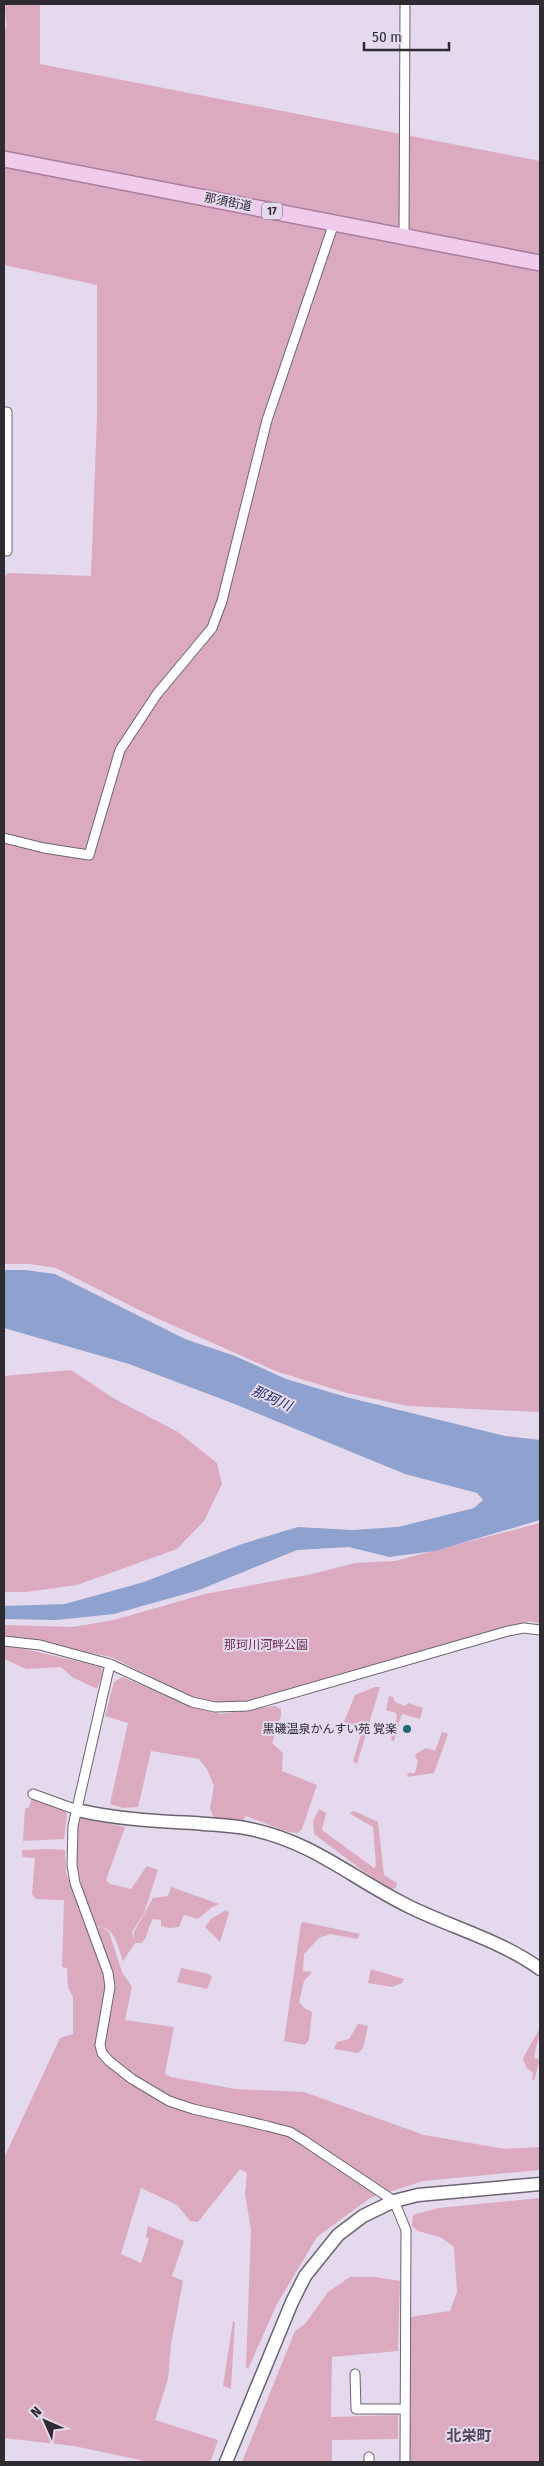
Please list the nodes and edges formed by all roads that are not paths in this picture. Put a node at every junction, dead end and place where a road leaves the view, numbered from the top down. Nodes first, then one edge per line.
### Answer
1 (405, 4) edge
2 (4, 159) edge
3 (334, 223) junction
4 (404, 237) junction
5 (540, 263) edge
6 (4, 412) edge
7 (4, 550) edge
8 (4, 838) edge
9 (540, 1630) edge
10 (4, 1641) edge
11 (110, 1664) junction
12 (33, 1794) dead end
13 (77, 1810) junction
14 (540, 1969) edge
15 (540, 2184) edge
16 (394, 2202) junction
17 (355, 2374) dead end
18 (406, 2409) junction
19 (226, 2462) edge
20 (405, 2462) edge

1 - 4 street
2 - 3 main road, 那須街道 / 17
3 - 4 main road, 那須街道 / 17
3 - 8 street
4 - 5 main road, 那須街道 / 17
6 - 7 street
9 - 11 street
10 - 11 street
11 - 13 street
12 - 13 street
13 - 14 street
13 - 16 street
15 - 16 street
16 - 18 street
16 - 19 street
17 - 18 street
18 - 20 street

